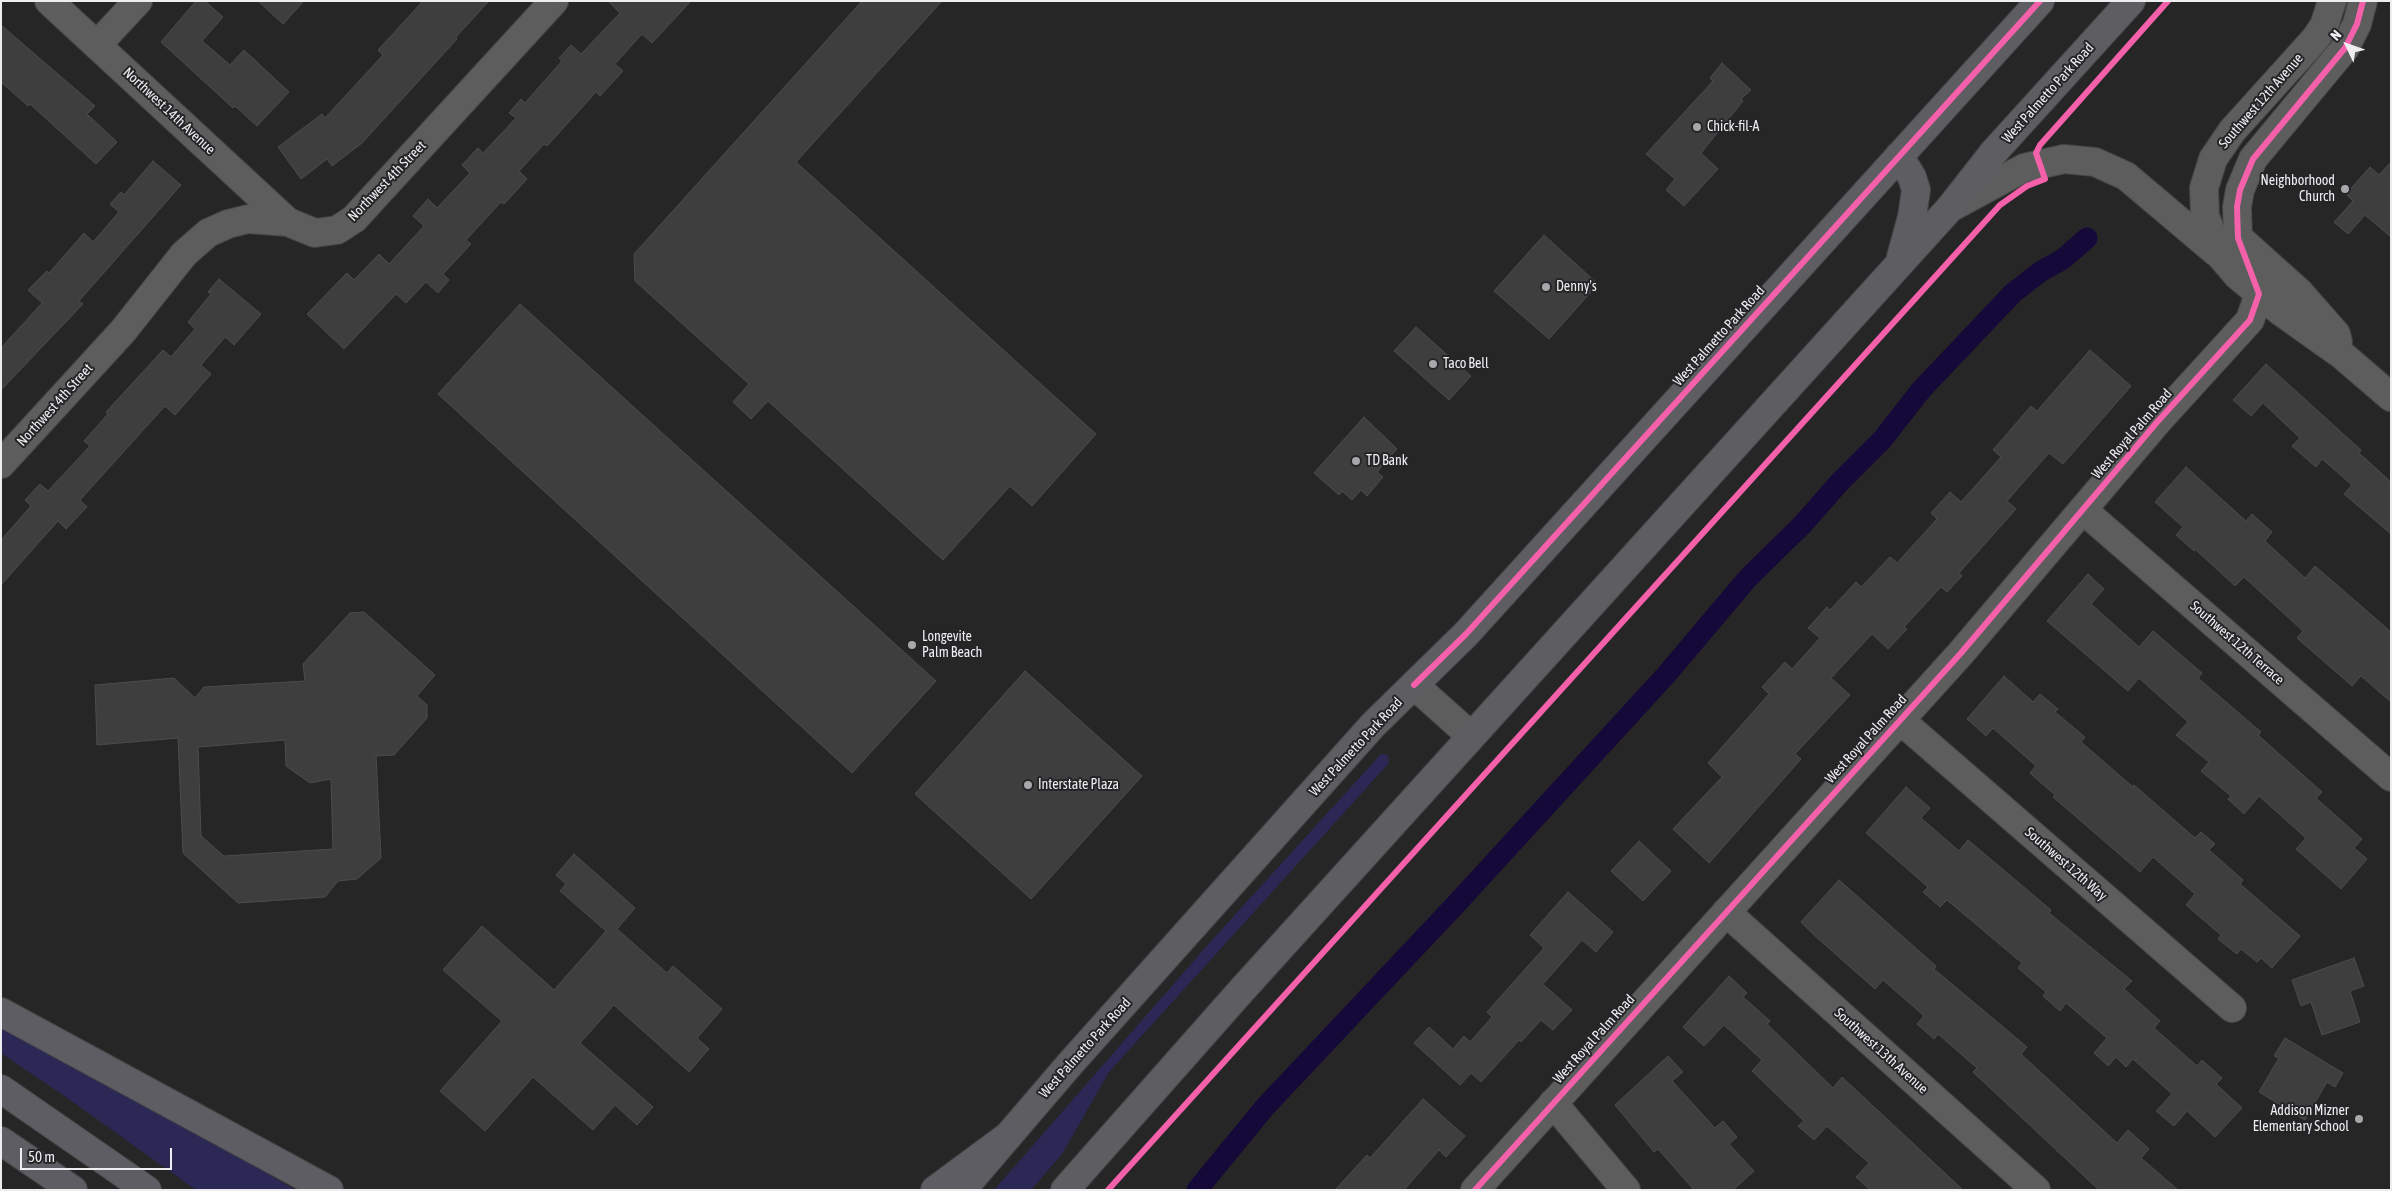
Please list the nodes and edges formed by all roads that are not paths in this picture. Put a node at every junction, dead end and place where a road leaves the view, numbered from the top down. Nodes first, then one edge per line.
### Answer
1 (49, 1) edge
2 (138, 1) edge
3 (554, 1) edge
4 (2040, 1) edge
5 (2132, 1) edge
6 (2332, 1) edge
7 (2362, 1) edge
8 (2383, 1) edge
9 (97, 45) junction
10 (2345, 48) junction
11 (1899, 156) junction
12 (1950, 208) junction
13 (288, 222) junction
14 (2229, 246) junction
15 (1899, 264) junction
16 (2259, 294) junction
17 (2342, 355) junction
18 (2391, 397) edge
19 (1, 464) edge
20 (2083, 510) junction
21 (1414, 685) junction
22 (1900, 720) junction
23 (1471, 736) junction
24 (2391, 777) edge
25 (1726, 912) junction
26 (2232, 1008) dead end
27 (1, 1012) edge
28 (1, 1088) edge
29 (1554, 1103) junction
30 (1008, 1136) junction
31 (1, 1141) edge
32 (326, 1188) edge
33 (73, 1190) edge
34 (147, 1190) edge
35 (935, 1190) edge
36 (962, 1190) edge
37 (1065, 1190) edge
38 (1475, 1190) edge
39 (1626, 1190) edge
40 (2036, 1190) edge

1 - 9 street, Northwest 14th Avenue
2 - 9 street
3 - 13 street, Northwest 4th Street
4 - 11 main road, West Palmetto Park Road
5 - 12 main road, West Palmetto Park Road
6 - 14 street, Southwest 12th Avenue
7 - 10 street, Southwest 12th Avenue
8 - 10 street
9 - 13 street, Northwest 14th Avenue
10 - 14 street, Southwest 12th Avenue
11 - 15 main road
11 - 21 main road, West Palmetto Park Road
12 - 14 street
12 - 15 main road, West Palmetto Park Road
13 - 19 street, Northwest 4th Street
14 - 16 street, Southwest 12th Avenue
14 - 17 street, Southwest 12th Avenue
15 - 23 main road, West Palmetto Park Road
16 - 17 street, Southwest 12th Avenue
16 - 20 street, West Royal Palm Road
17 - 18 street, Southwest 12th Avenue
20 - 22 street, West Royal Palm Road
20 - 24 street, Southwest 12th Terrace
21 - 23 street
21 - 30 main road, West Palmetto Park Road
22 - 25 street, West Royal Palm Road
22 - 26 street, Southwest 12th Way
23 - 37 main road, West Palmetto Park Road
25 - 29 street, West Royal Palm Road
25 - 40 street, Southwest 13th Avenue
27 - 32 highway
28 - 34 highway
29 - 38 street, West Royal Palm Road
29 - 39 street
30 - 35 highway
30 - 36 main road, West Palmetto Park Road
31 - 33 highway

